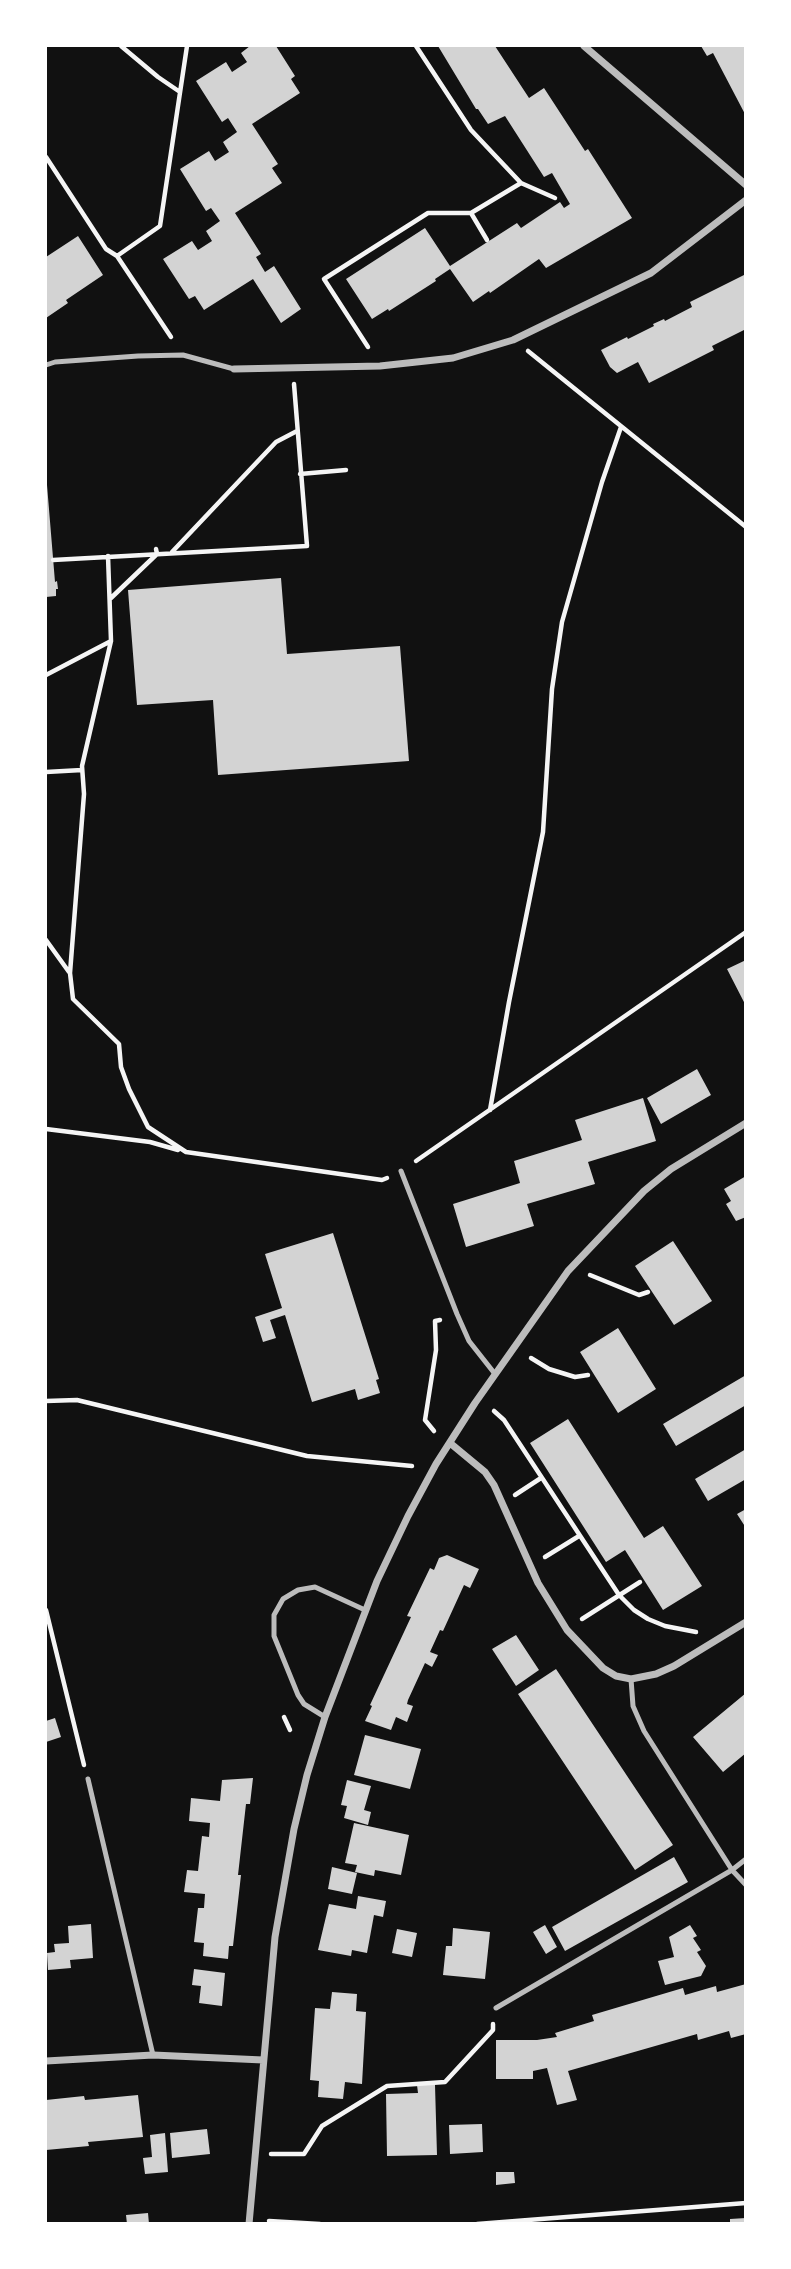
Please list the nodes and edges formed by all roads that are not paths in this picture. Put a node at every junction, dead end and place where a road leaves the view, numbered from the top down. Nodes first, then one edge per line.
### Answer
1 (584, 46) edge
2 (746, 185) edge
3 (746, 200) edge
4 (46, 365) edge
5 (234, 369) joint
6 (746, 1124) edge
7 (401, 1171) road end
8 (495, 1374) junction
9 (450, 1443) junction
10 (365, 1610) junction
11 (746, 1622) edge
12 (631, 1679) junction
13 (325, 1717) junction
14 (88, 1779) road end
15 (746, 1859) edge
16 (732, 1870) junction
17 (746, 1885) edge
18 (496, 2008) dead end
19 (153, 2055) junction
20 (262, 2060) junction
21 (46, 2061) edge
22 (249, 2224) edge

1 - 2 street
3 - 5 street
4 - 5 lane
6 - 8 street
7 - 8 lane
8 - 9 street
9 - 10 street
9 - 12 street
10 - 13 street
10 - 13 lane
11 - 12 street
12 - 16 lane
13 - 20 street
14 - 19 lane
15 - 16 lane
16 - 17 lane
16 - 18 lane
19 - 20 street
19 - 21 street
20 - 22 street

